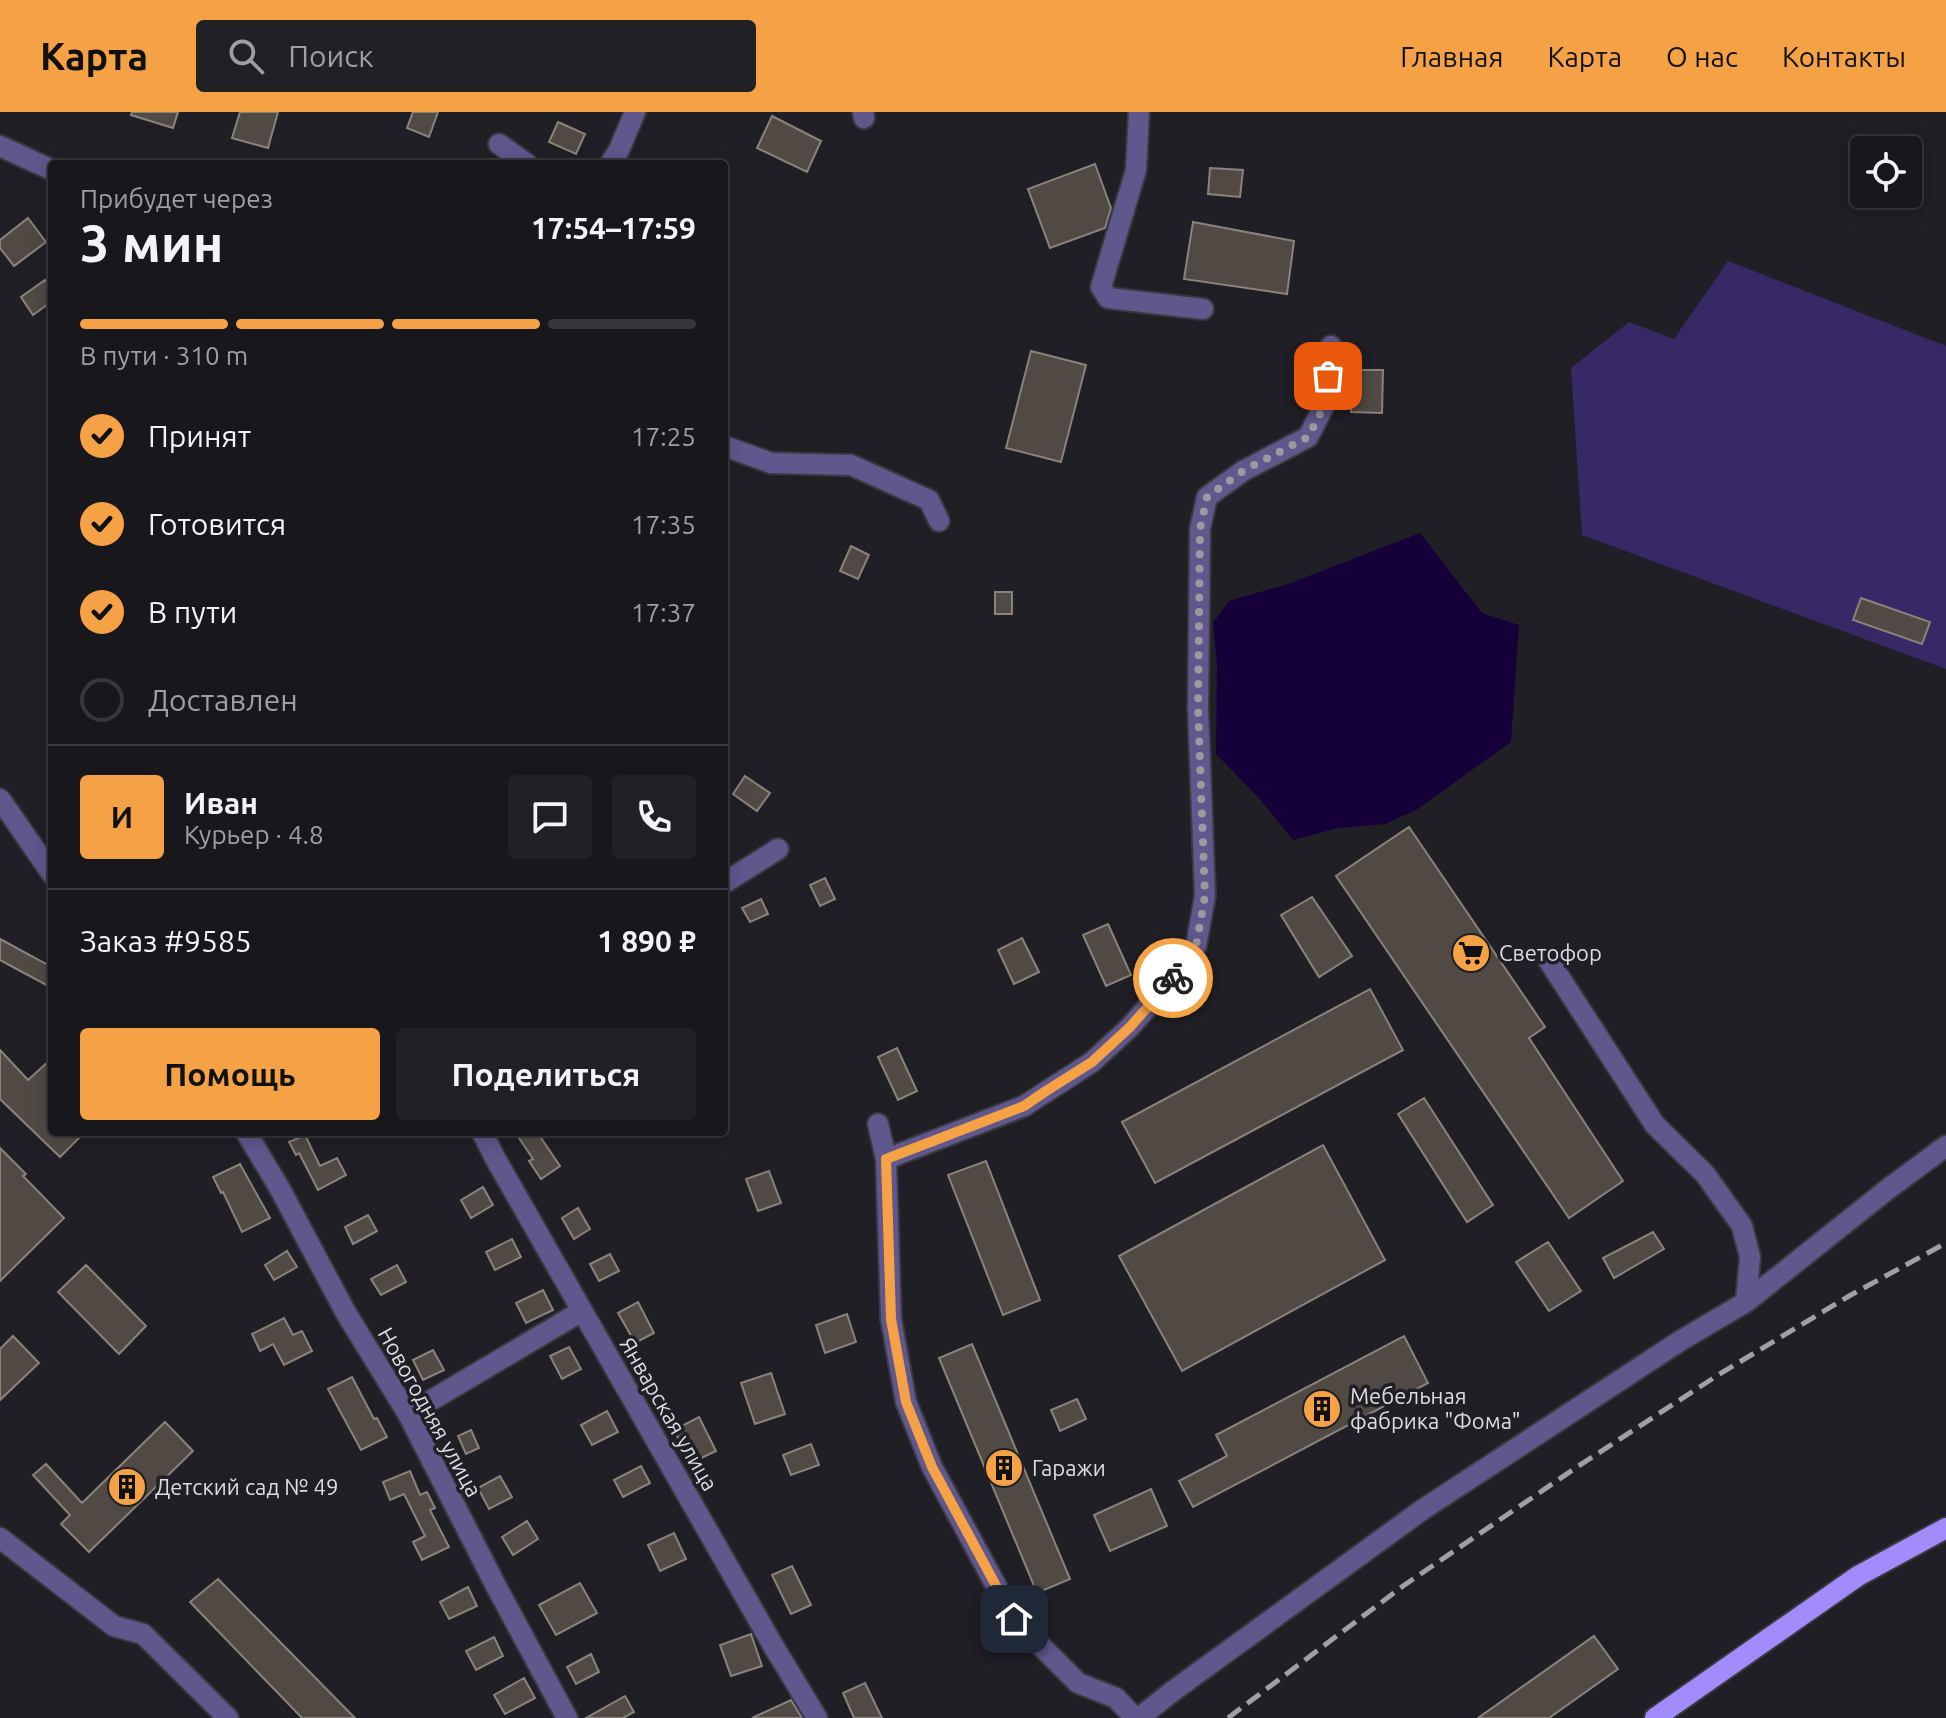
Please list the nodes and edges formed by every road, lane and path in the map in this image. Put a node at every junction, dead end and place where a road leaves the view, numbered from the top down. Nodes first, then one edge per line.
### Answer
1 (635, 112) edge
2 (1139, 112) edge
3 (499, 144) dead end
4 (0, 146) edge
5 (521, 160) edge
6 (613, 160) edge
7 (48, 168) edge
8 (1203, 309) dead end
9 (1331, 346) dead end
10 (728, 447) edge
11 (939, 521) dead end
12 (0, 799) edge
13 (778, 849) dead end
14 (48, 868) edge
15 (728, 880) edge
16 (1549, 961) dead end
17 (878, 1124) dead end
18 (248, 1136) edge
19 (484, 1136) edge
20 (1946, 1146) edge
21 (886, 1159) junction
22 (1746, 1302) junction
23 (582, 1311) junction
24 (408, 1414) junction
25 (1946, 1528) edge
26 (0, 1538) edge
27 (228, 1718) edge
28 (567, 1718) edge
29 (817, 1718) edge
30 (1137, 1718) edge
31 (1655, 1718) edge

1 - 6 street
2 - 8 street
3 - 5 street
4 - 7 street
9 - 21 street
10 - 11 street
12 - 14 street
13 - 15 street
16 - 22 street
17 - 21 street
18 - 24 street, Новогодняя улица
19 - 23 street, Январская улица
20 - 22 street
21 - 30 street
22 - 30 street
23 - 24 street
23 - 29 street, Январская улица
24 - 28 street, Новогодняя улица
25 - 31 main road
26 - 27 street

